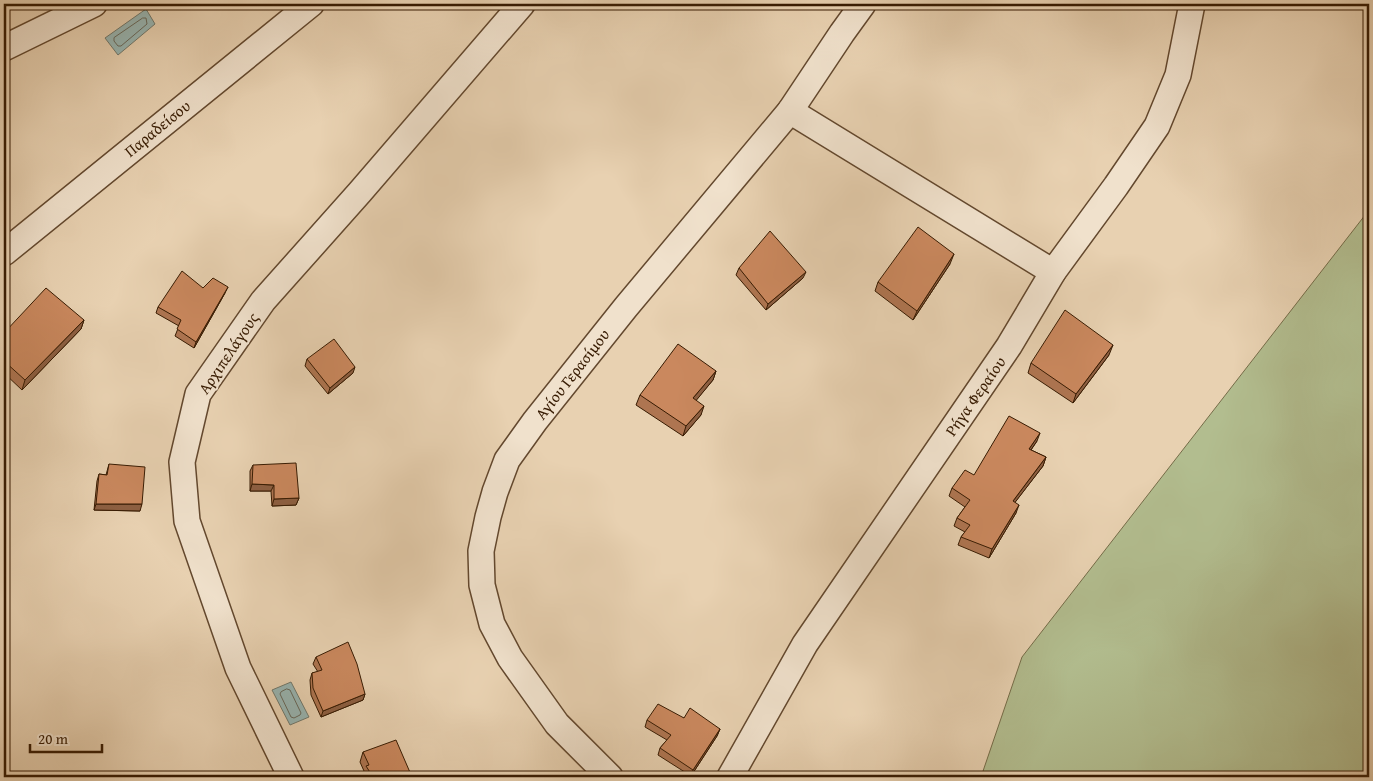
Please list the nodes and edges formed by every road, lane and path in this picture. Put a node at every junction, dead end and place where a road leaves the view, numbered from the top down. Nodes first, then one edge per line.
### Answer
1 (94, 4) edge
2 (311, 4) edge
3 (522, 4) edge
4 (863, 4) edge
5 (1192, 4) edge
6 (4, 48) edge
7 (790, 111) junction
8 (4, 253) edge
9 (1053, 272) junction
10 (292, 777) edge
11 (610, 777) edge
12 (730, 777) edge

1 - 6 street
2 - 8 street, Παραδείσου
3 - 10 street, Αρχιπελάγους
4 - 7 street, Αγίου Γερασίμου
5 - 9 street, Ρήγα Φεραίου
7 - 9 street
7 - 11 street, Αγίου Γερασίμου
9 - 12 street, Ρήγα Φεραίου

